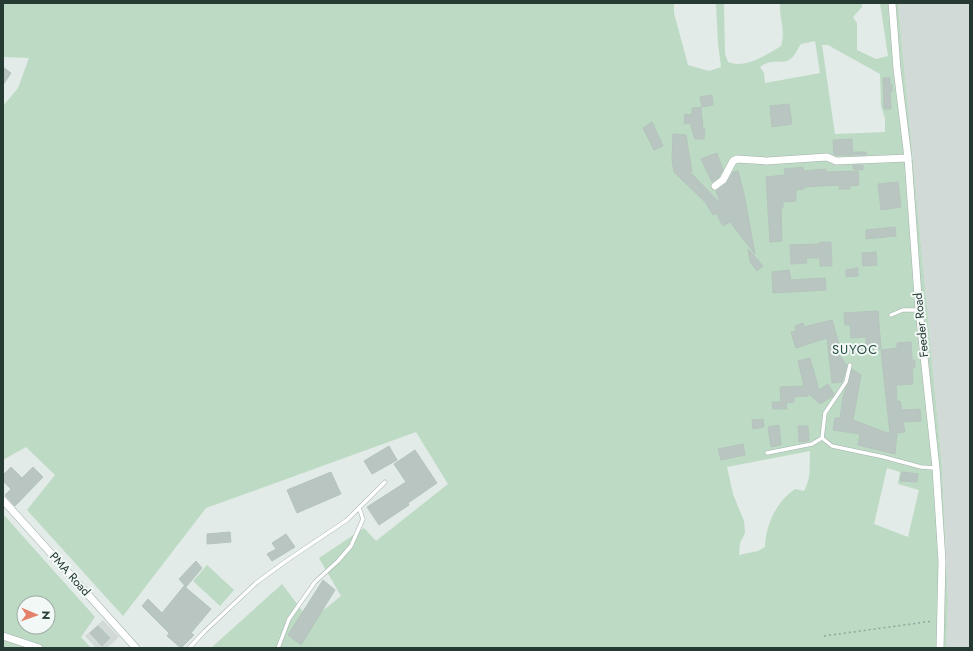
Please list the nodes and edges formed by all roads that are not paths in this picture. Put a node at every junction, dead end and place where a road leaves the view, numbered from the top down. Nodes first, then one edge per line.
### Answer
1 (892, 3) edge
2 (908, 158) junction
3 (715, 186) dead end
4 (919, 310) junction
5 (891, 315) dead end
6 (850, 365) dead end
7 (822, 438) junction
8 (767, 453) dead end
9 (936, 468) junction
10 (385, 482) dead end
11 (3, 500) edge
12 (359, 508) junction
13 (3, 636) edge
14 (39, 648) edge
15 (136, 648) edge
16 (189, 648) edge
17 (278, 648) edge
18 (940, 648) edge

1 - 2 street, Feeder Road
2 - 3 street
2 - 4 street, Feeder Road
4 - 5 lane
4 - 9 street, Feeder Road
6 - 7 lane
7 - 8 lane
7 - 9 lane
9 - 18 street, Feeder Road
10 - 12 lane
11 - 15 street, PMA Road
12 - 16 lane
12 - 17 lane
13 - 14 street

